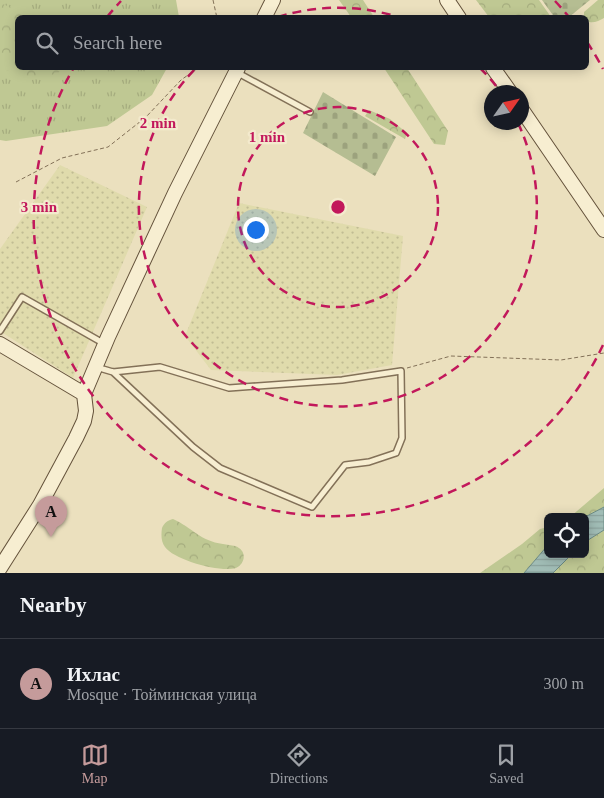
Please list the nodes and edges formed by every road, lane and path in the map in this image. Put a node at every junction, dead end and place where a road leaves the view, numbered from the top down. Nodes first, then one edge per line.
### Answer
1 (213, 0) edge
2 (273, 0) edge
3 (447, 0) edge
4 (216, 15) edge
5 (266, 15) edge
6 (457, 15) edge
7 (195, 70) edge
8 (237, 70) edge
9 (494, 70) edge
10 (505, 85) edge
11 (310, 112) dead end
12 (529, 120) edge
13 (16, 182) dead end
14 (604, 230) edge
15 (0, 331) edge
16 (0, 344) edge
17 (105, 344) junction
18 (604, 353) edge
19 (96, 366) junction
20 (401, 371) junction
21 (112, 372) junction
22 (84, 394) junction
23 (0, 568) edge

1 - 4 path
2 - 5 street
3 - 6 street
7 - 13 path
8 - 11 lane
8 - 17 street
9 - 10 street
12 - 14 street
15 - 17 lane
16 - 22 street
17 - 19 street
18 - 20 path
19 - 21 lane
19 - 22 street
20 - 21 lane
20 - 21 lane
22 - 23 street

